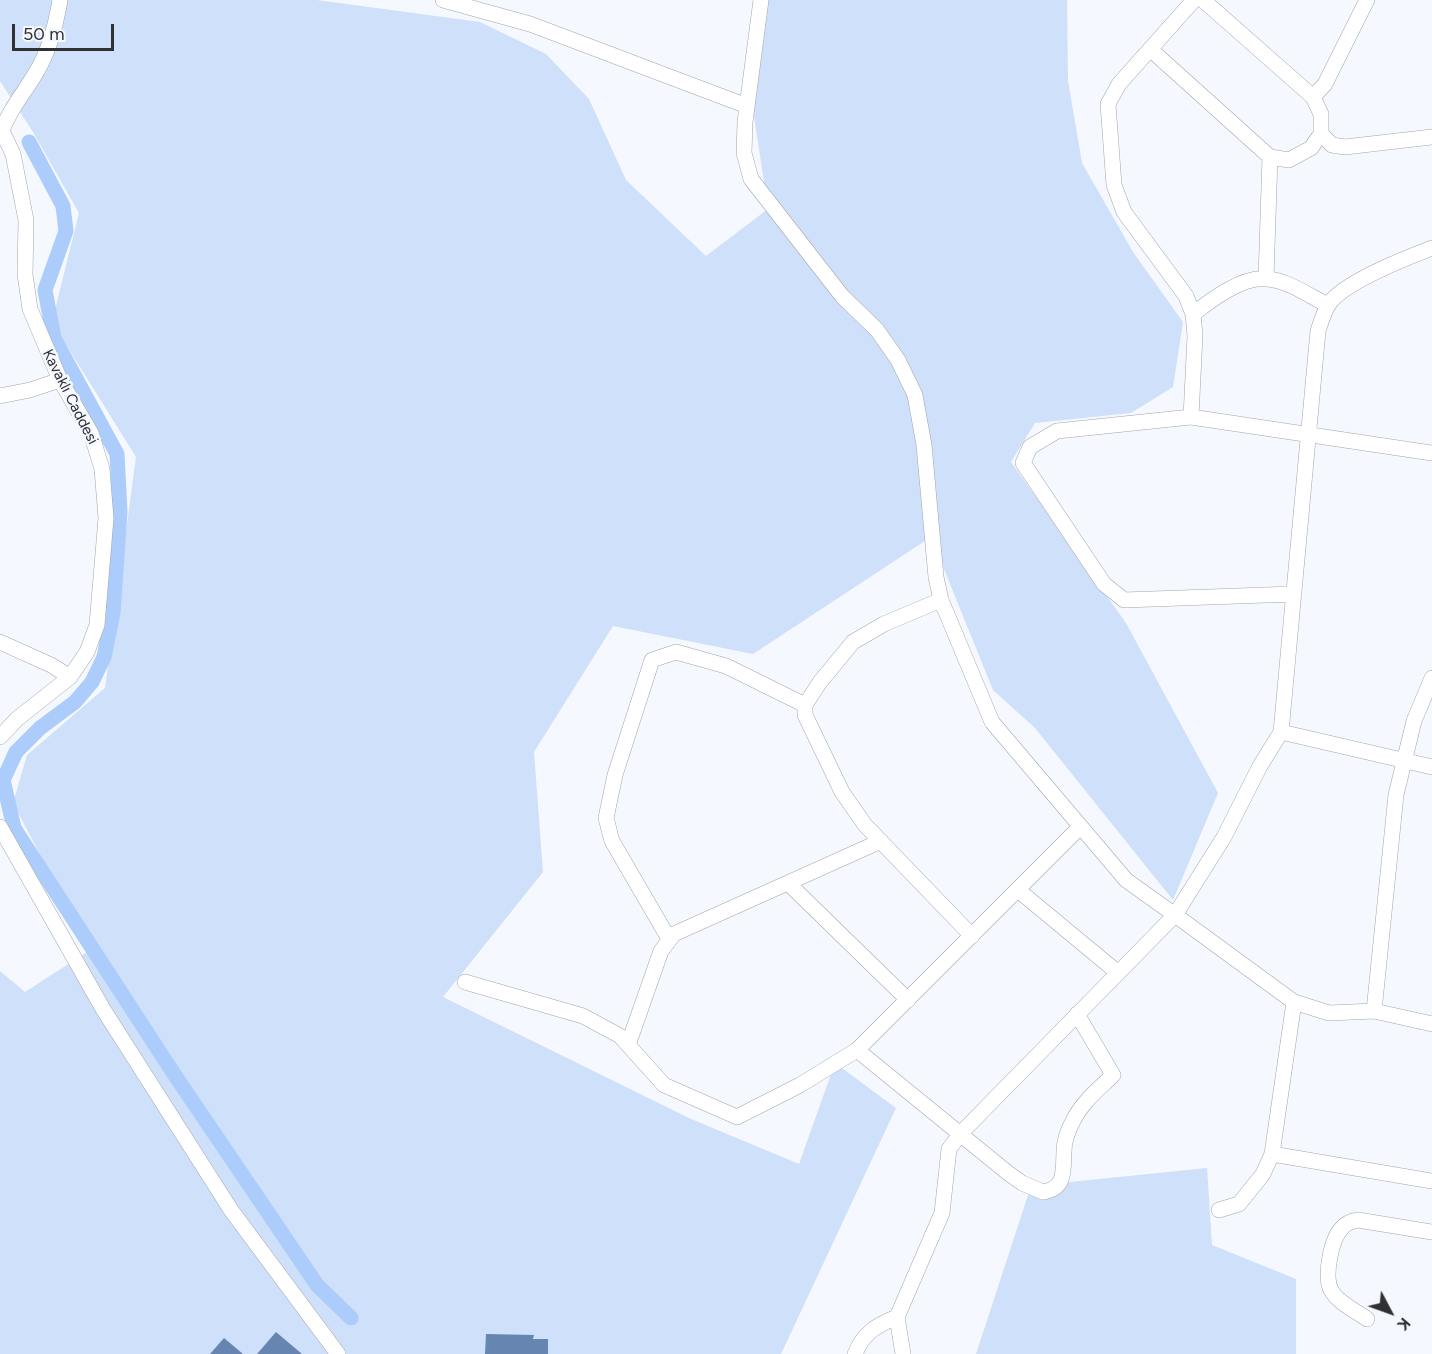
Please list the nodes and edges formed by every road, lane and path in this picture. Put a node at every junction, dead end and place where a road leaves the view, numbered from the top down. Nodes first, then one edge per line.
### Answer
1 (60, 0) edge
2 (443, 0) edge
3 (1194, 0) edge
4 (1203, 0) edge
5 (1367, 0) edge
6 (757, 1) edge
7 (1150, 49) junction
8 (1313, 97) junction
9 (747, 106) junction
10 (3, 126) edge
11 (1321, 134) junction
12 (1432, 137) edge
13 (1270, 157) junction
14 (1432, 248) edge
15 (1266, 278) junction
16 (1328, 305) junction
17 (1193, 314) junction
18 (60, 380) junction
19 (0, 396) edge
20 (1191, 417) junction
21 (1310, 435) junction
22 (1432, 453) edge
23 (1294, 594) junction
24 (941, 600) junction
25 (0, 642) edge
26 (70, 677) junction
27 (1432, 678) edge
28 (805, 705) junction
29 (1281, 732) junction
30 (0, 737) edge
31 (1404, 762) junction
32 (1432, 767) edge
33 (0, 827) edge
34 (1080, 827) junction
35 (881, 841) junction
36 (788, 883) junction
37 (1018, 890) junction
38 (1175, 915) junction
39 (972, 936) junction
40 (669, 939) junction
41 (1117, 972) junction
42 (465, 982) dead end
43 (908, 1000) junction
44 (1294, 1002) junction
45 (1374, 1011) junction
46 (1077, 1014) junction
47 (1432, 1024) edge
48 (628, 1045) junction
49 (857, 1050) junction
50 (962, 1133) junction
51 (1272, 1154) junction
52 (1432, 1181) edge
53 (1220, 1210) dead end
54 (1432, 1232) edge
55 (897, 1317) junction
56 (1367, 1319) dead end
57 (338, 1354) edge
58 (855, 1354) edge
59 (903, 1354) edge

1 - 10 street, Kavaklı Caddesi
2 - 9 street
3 - 7 street
4 - 8 street
5 - 8 street
6 - 9 street
7 - 13 street
7 - 17 street
8 - 11 street
9 - 24 street
10 - 18 street, Kavaklı Caddesi
11 - 12 street
11 - 13 street
13 - 15 street
14 - 16 street
15 - 16 street
15 - 17 street
16 - 21 street
17 - 20 street
18 - 19 street
18 - 26 street, Kavaklı Caddesi
20 - 21 street
20 - 23 street
21 - 22 street
21 - 23 street
23 - 29 street
24 - 28 street
24 - 34 street
25 - 26 street
26 - 30 street, Kavaklı Caddesi
27 - 31 street
28 - 35 street
28 - 40 street
29 - 31 street
29 - 38 street
31 - 32 street
31 - 45 street
33 - 57 street
34 - 37 street
34 - 38 street
35 - 36 street
35 - 39 street
36 - 40 street
36 - 43 street
37 - 39 street
37 - 41 street
38 - 41 street
38 - 44 street
39 - 43 street
40 - 48 street
41 - 46 street
42 - 48 street
43 - 49 street
44 - 45 street
44 - 51 street
45 - 47 street
46 - 50 street
46 - 50 street
48 - 49 street
49 - 50 street
50 - 55 street
51 - 52 street
51 - 53 street
54 - 56 street
55 - 58 street
55 - 59 street

